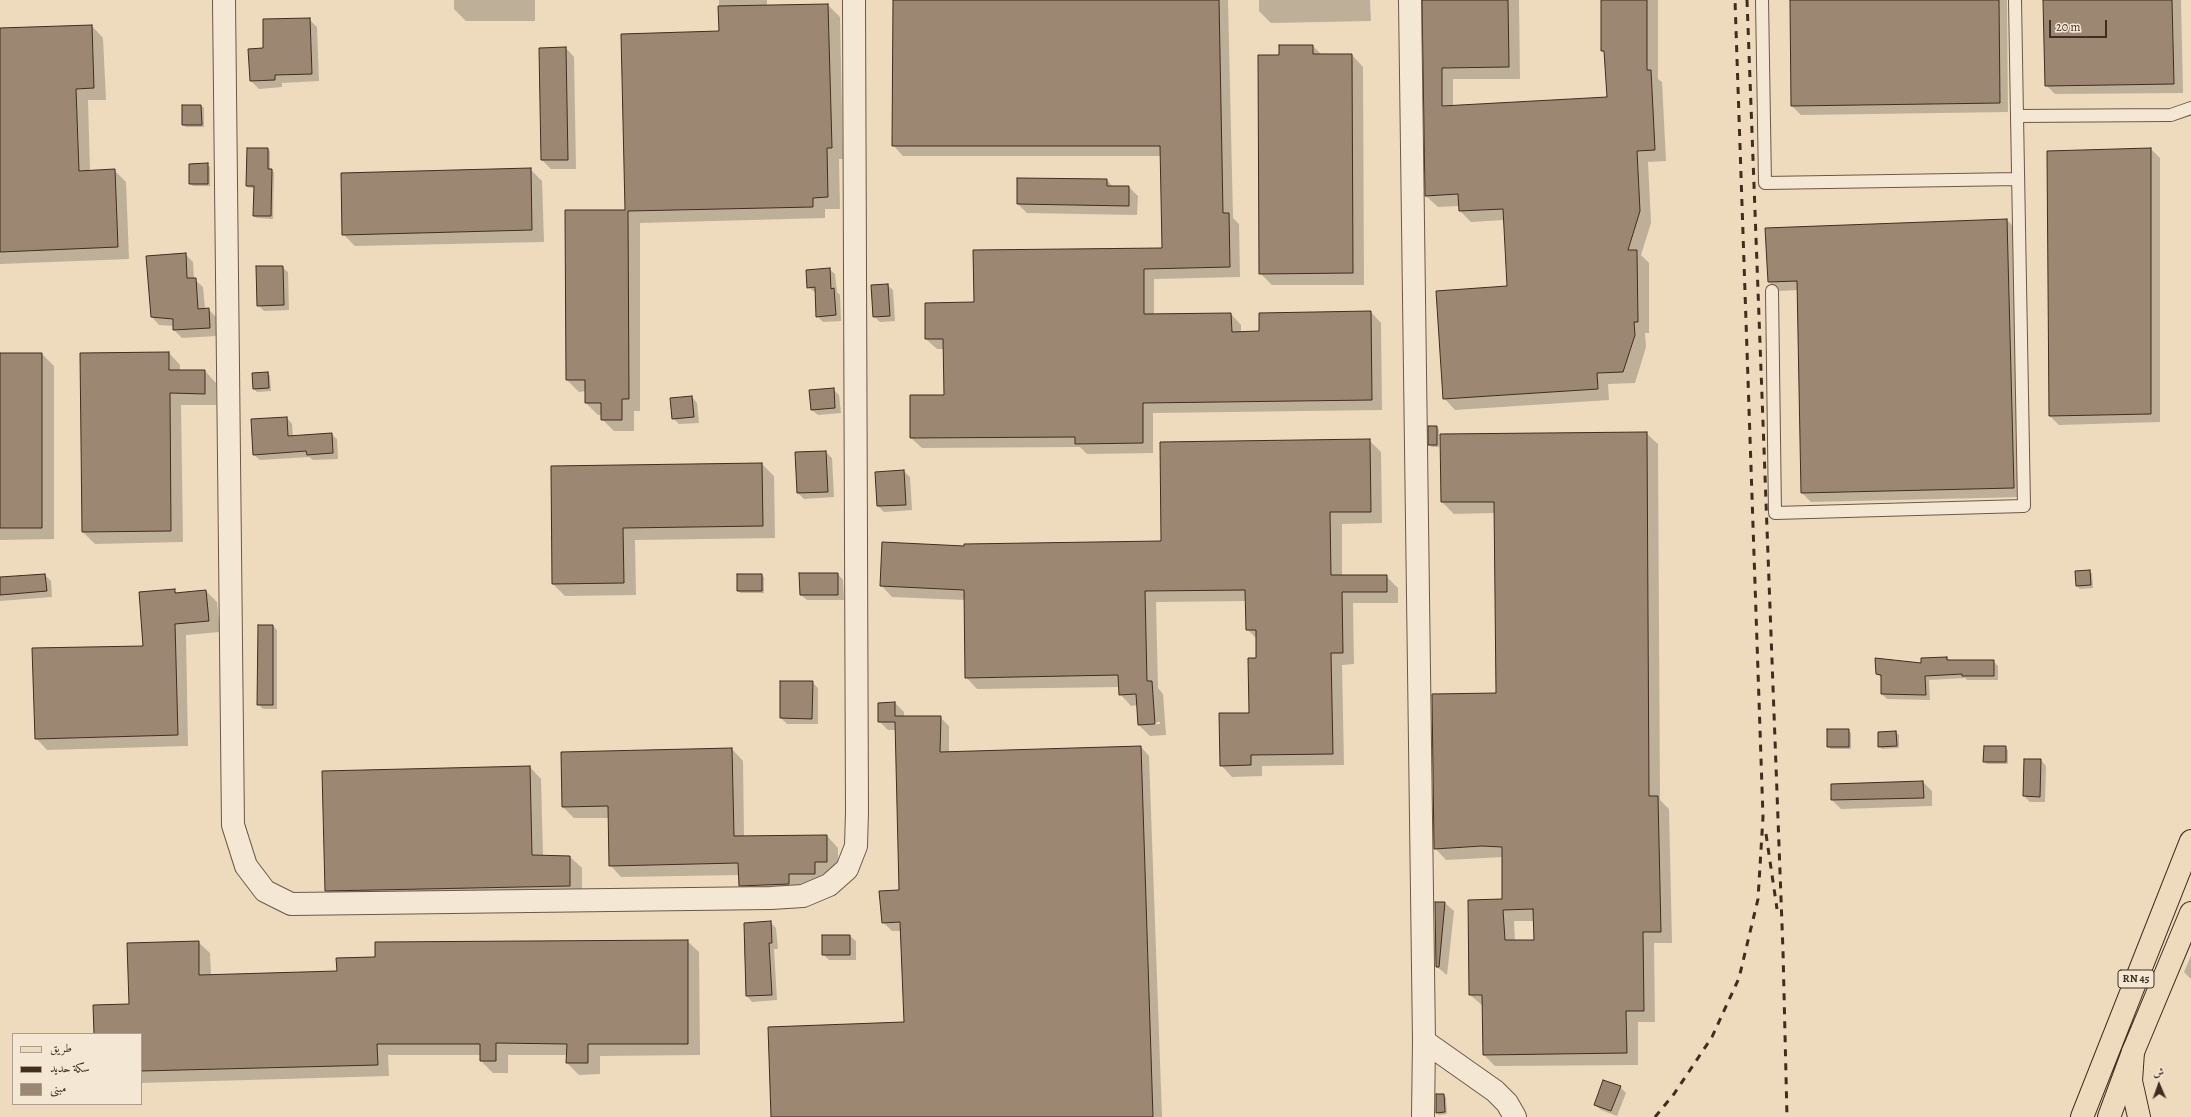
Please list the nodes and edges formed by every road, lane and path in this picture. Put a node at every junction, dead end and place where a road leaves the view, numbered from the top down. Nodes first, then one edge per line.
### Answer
1 (224, 0) edge
2 (854, 0) edge
3 (1410, 0) edge
4 (1762, 0) edge
5 (2016, 0) edge
6 (2191, 108) edge
7 (2017, 116) junction
8 (2018, 179) junction
9 (1772, 291) dead end
10 (2191, 841) edge
11 (2191, 914) edge
12 (1424, 1041) junction
13 (2134, 1052) junction
14 (1423, 1117) edge
15 (1515, 1117) edge
16 (2082, 1117) edge
17 (2109, 1117) edge
18 (2139, 1117) edge

1 - 2 street
3 - 12 street
4 - 8 lane
5 - 7 lane
6 - 7 lane
7 - 8 lane
8 - 9 lane
10 - 16 main road, RN 45
11 - 13 main road, RN 45
12 - 14 street
12 - 15 street
13 - 17 main road, RN 45
13 - 18 main road

